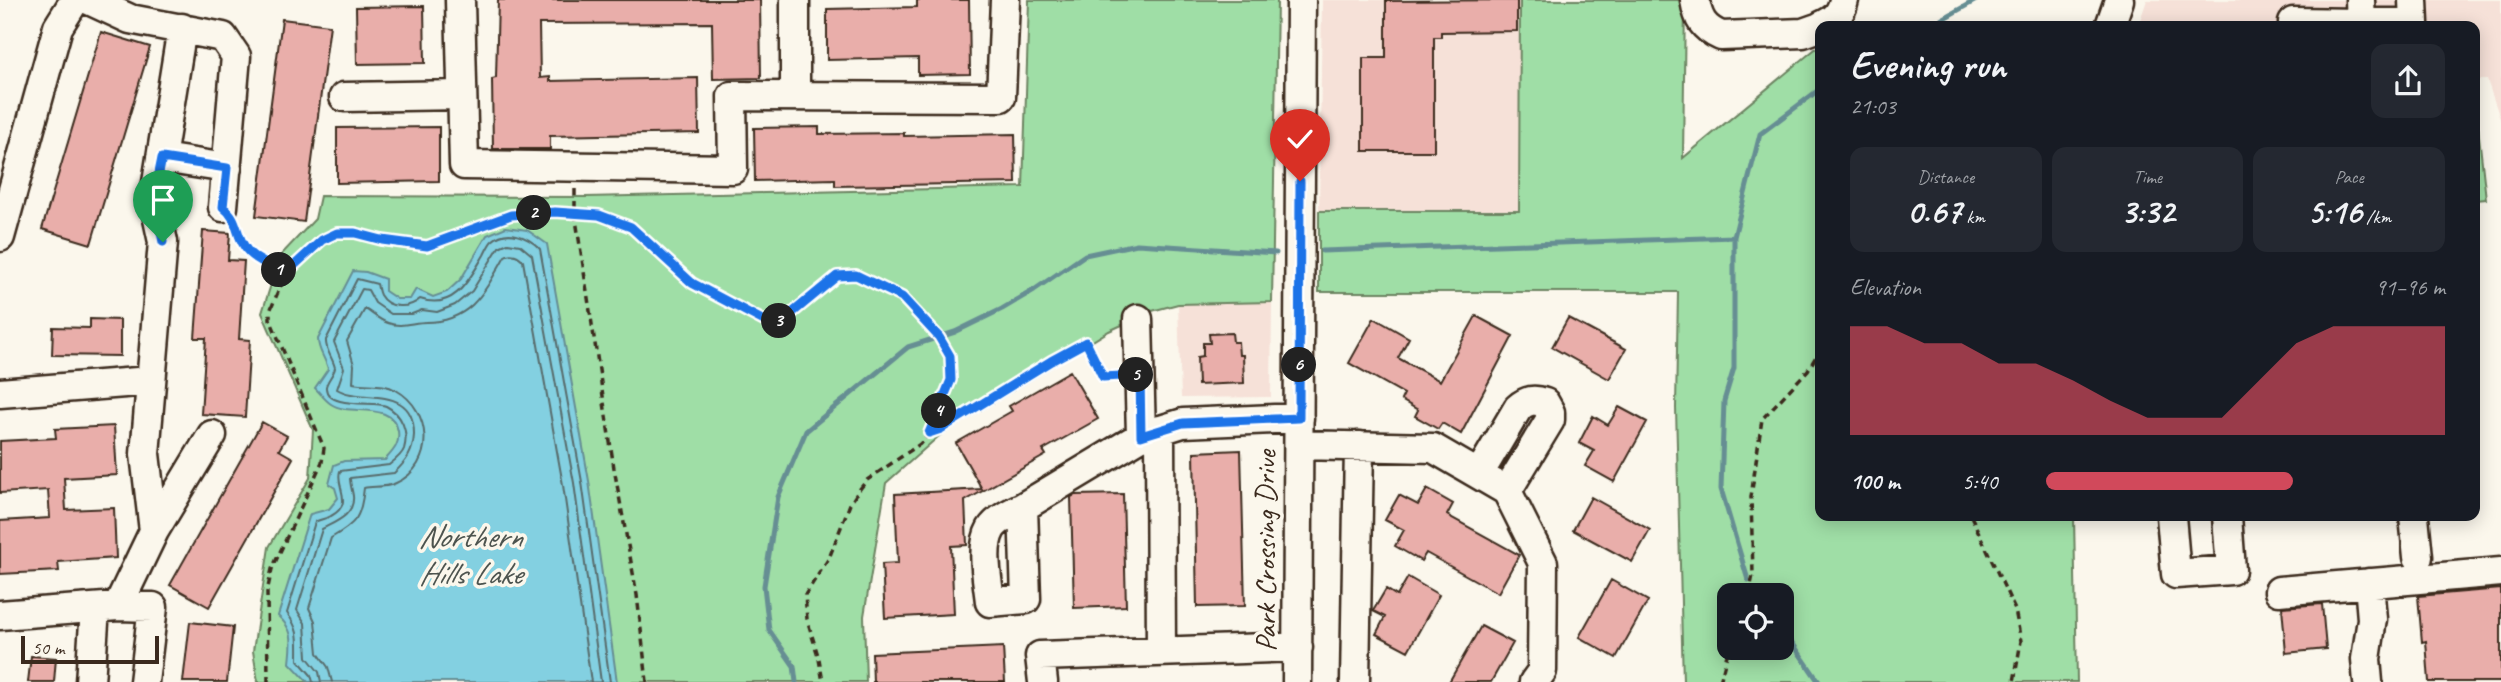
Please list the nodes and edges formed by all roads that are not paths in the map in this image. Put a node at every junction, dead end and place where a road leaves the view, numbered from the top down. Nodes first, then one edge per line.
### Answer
1 (75, 0) edge
2 (89, 0) edge
3 (460, 0) edge
4 (795, 0) edge
5 (1004, 0) edge
6 (1301, 0) edge
7 (1696, 0) edge
8 (1844, 0) edge
9 (2119, 0) edge
10 (2413, 0) edge
11 (2360, 11) edge
12 (1833, 21) edge
13 (2112, 21) edge
14 (2299, 21) edge
15 (2405, 21) edge
16 (2414, 21) edge
17 (182, 28) junction
18 (1815, 28) edge
19 (462, 94) junction
20 (795, 96) junction
21 (344, 97) dead end
22 (162, 158) junction
23 (227, 168) junction
24 (223, 207) road end
25 (0, 237) edge
26 (1138, 319) dead end
27 (149, 381) junction
28 (0, 393) edge
29 (1299, 431) junction
30 (1151, 433) junction
31 (212, 435) dead end
32 (1359, 446) junction
33 (1479, 474) junction
34 (1507, 491) junction
35 (1023, 507) dead end
36 (2171, 521) edge
37 (2227, 521) edge
38 (2414, 521) edge
39 (154, 531) junction
40 (2418, 557) dead end
41 (2501, 572) edge
42 (2369, 583) junction
43 (2279, 590) dead end
44 (106, 607) junction
45 (0, 615) edge
46 (2372, 619) junction
47 (1298, 647) junction
48 (1161, 652) junction
49 (90, 682) edge
50 (144, 682) edge
51 (1043, 682) edge
52 (1297, 682) edge
53 (1355, 682) edge
54 (1534, 682) edge
55 (2368, 682) edge
56 (2387, 682) edge

1 - 25 street
2 - 17 street
3 - 19 street
4 - 20 street
5 - 20 street
6 - 29 street, Park Crossing Drive
7 - 18 street
8 - 12 street
9 - 13 street
10 - 16 street
11 - 14 street
11 - 15 street
17 - 22 street
17 - 23 street
19 - 20 street
19 - 21 street
22 - 23 street
22 - 27 street
23 - 24 street
26 - 30 street
27 - 28 street
27 - 39 street
29 - 30 street
29 - 32 street
29 - 47 street, Park Crossing Drive
30 - 35 street
30 - 48 street
31 - 39 street
32 - 33 street
32 - 53 street
33 - 34 street
33 - 34 street
34 - 54 street
36 - 37 street
38 - 40 street
39 - 44 street
41 - 42 street
42 - 43 street
42 - 46 street
44 - 45 street
44 - 49 street
44 - 50 street
46 - 55 street
46 - 56 street
47 - 48 street
47 - 52 street, Park Crossing Drive
48 - 51 street

